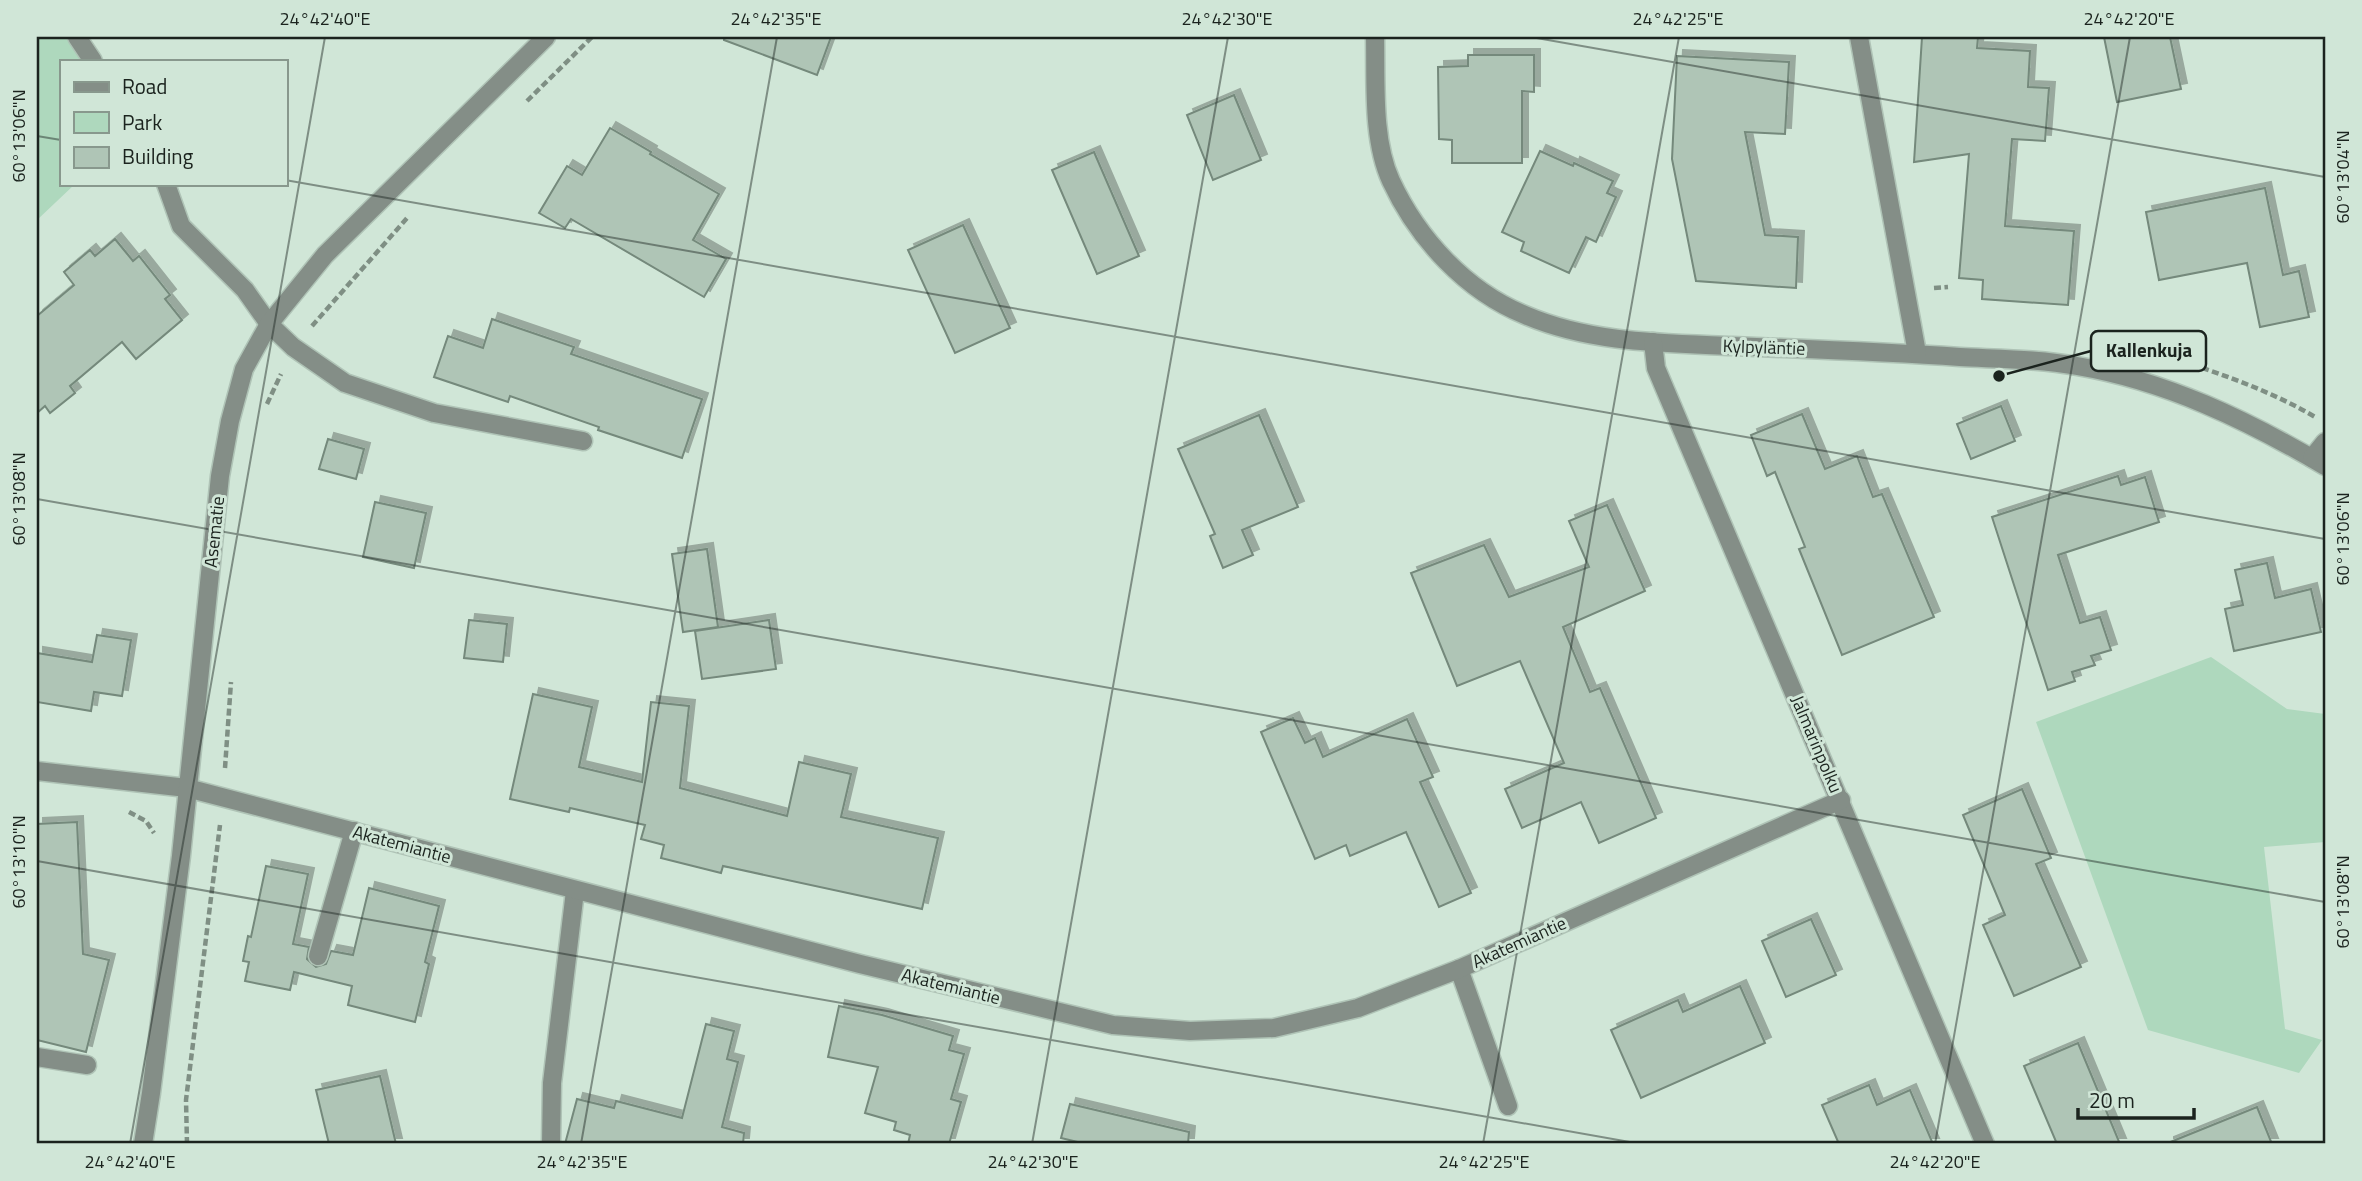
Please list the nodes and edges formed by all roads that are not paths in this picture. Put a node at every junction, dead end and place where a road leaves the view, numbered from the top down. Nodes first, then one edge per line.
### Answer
1 (78, 37) edge
2 (546, 37) edge
3 (1375, 37) edge
4 (1859, 37) edge
5 (92, 60) edge
6 (167, 186) edge
7 (269, 324) junction
8 (1653, 342) junction
9 (1917, 353) junction
10 (583, 441) dead end
11 (2325, 442) edge
12 (2319, 462) edge
13 (37, 771) edge
14 (187, 788) junction
15 (1841, 800) junction
16 (354, 831) junction
17 (575, 891) junction
18 (318, 956) dead end
19 (1459, 969) junction
20 (37, 1057) edge
21 (87, 1065) dead end
22 (1508, 1106) dead end
23 (142, 1144) edge
24 (551, 1144) edge
25 (1985, 1144) edge

1 - 5 street
2 - 7 street, Asematie
3 - 8 street, Kylpyläntie
4 - 9 street
6 - 7 street
7 - 10 street
7 - 14 street, Asematie
8 - 9 street, Kylpyläntie
8 - 15 street, Jalmarinpolku
9 - 12 street, Kylpyläntie
11 - 12 street
13 - 14 street, Akatemiantie
14 - 16 street, Akatemiantie
14 - 23 street, Asematie
15 - 19 street, Akatemiantie
15 - 25 street, Jalmarinpolku
16 - 17 street, Akatemiantie
16 - 18 street
17 - 19 street, Akatemiantie
17 - 24 street
19 - 22 street
20 - 21 street

